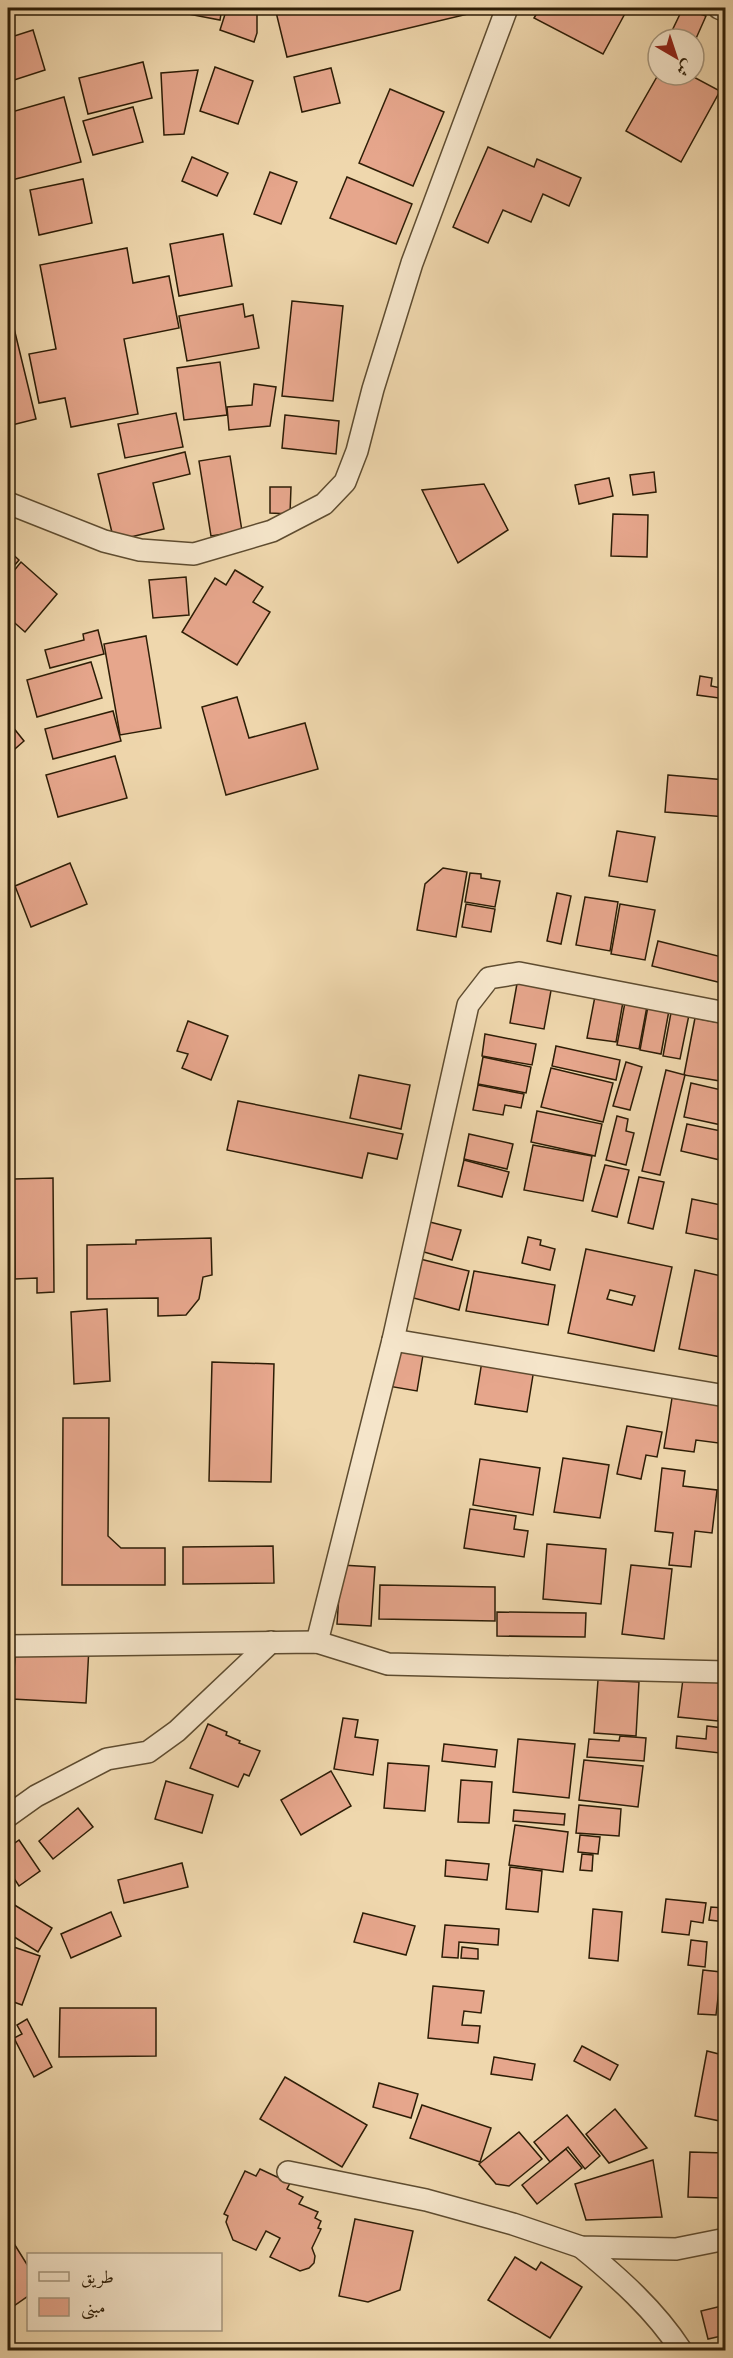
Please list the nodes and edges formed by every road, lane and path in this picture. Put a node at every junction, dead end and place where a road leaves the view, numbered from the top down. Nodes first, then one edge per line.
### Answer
1 (507, 8) edge
2 (719, 8) edge
3 (726, 11) edge
4 (8, 503) edge
5 (726, 1013) edge
6 (393, 1340) junction
7 (726, 1396) edge
8 (271, 1642) junction
9 (317, 1642) junction
10 (8, 1646) edge
11 (726, 1672) edge
12 (8, 1816) edge
13 (288, 2172) dead end
14 (726, 2239) edge
15 (581, 2247) junction
16 (681, 2350) edge

1 - 4 street
2 - 3 street
5 - 6 street
6 - 7 street
6 - 9 street
8 - 9 street
8 - 10 street
8 - 12 street
9 - 11 street
13 - 15 street
14 - 15 street
15 - 16 street

